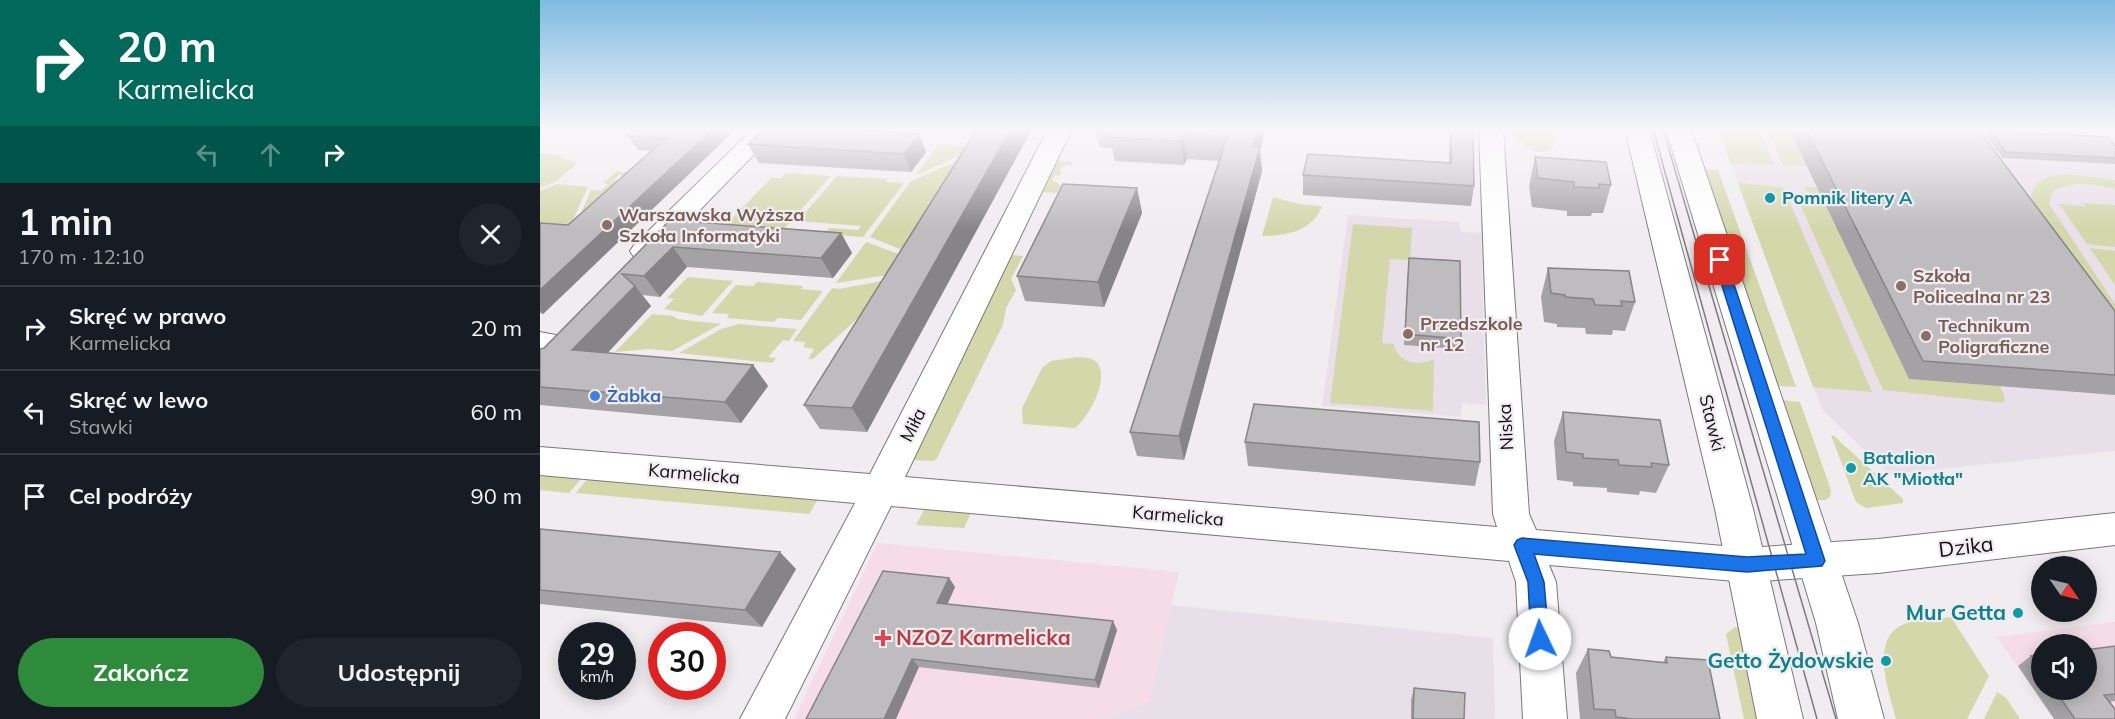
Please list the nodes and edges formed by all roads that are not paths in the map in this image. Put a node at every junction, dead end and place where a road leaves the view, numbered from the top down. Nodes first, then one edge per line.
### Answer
1 (733, 163) edge
2 (1043, 163) edge
3 (1493, 163) edge
4 (1645, 163) edge
5 (1689, 163) edge
6 (625, 270) edge
7 (540, 461) edge
8 (879, 490) junction
9 (2115, 529) edge
10 (1522, 545) junction
11 (1816, 561) junction
12 (1747, 565) junction
13 (762, 719) edge
14 (1545, 719) edge
15 (1780, 719) edge
16 (1861, 719) edge

1 - 6 street
2 - 8 street, Miła
3 - 10 street, Niska
4 - 12 street, Stawki
5 - 11 street
7 - 8 street, Karmelicka
8 - 10 street, Karmelicka
8 - 13 street, Miła
9 - 11 street, Dzika
10 - 12 street, Karmelicka
10 - 14 street, Niska
11 - 12 street, Karmelicka
11 - 16 street
12 - 15 street, Stawki

